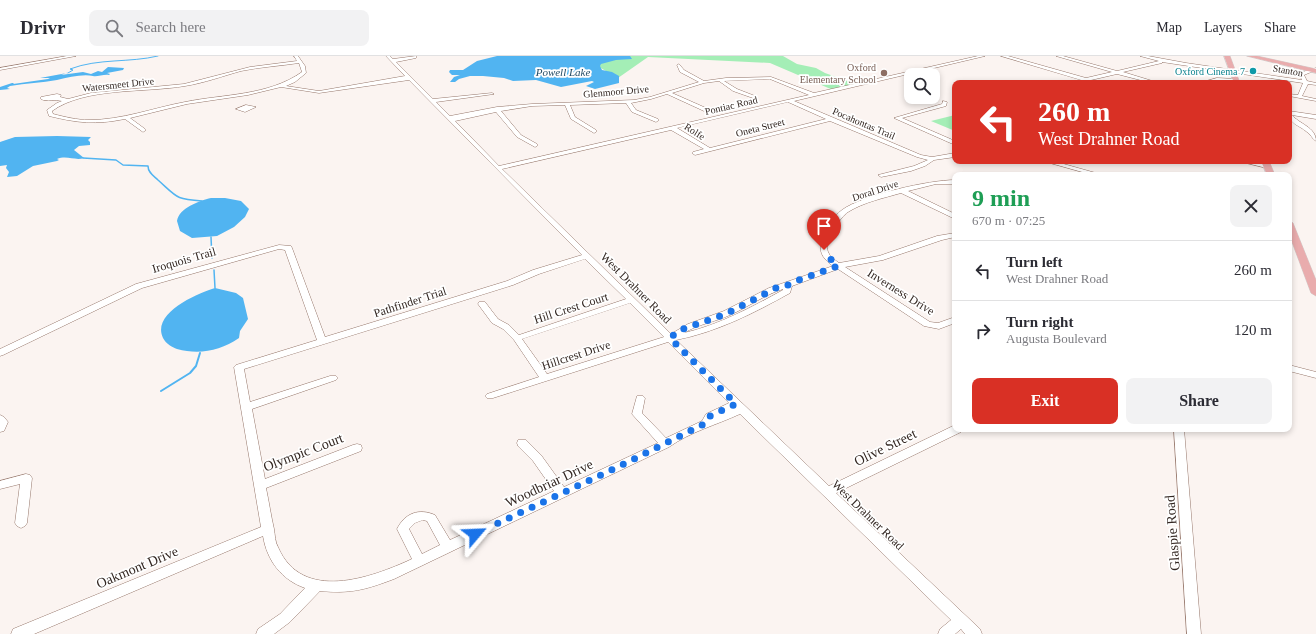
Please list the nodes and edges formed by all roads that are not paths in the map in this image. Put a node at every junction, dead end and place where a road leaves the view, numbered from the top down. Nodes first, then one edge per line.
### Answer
1 (74, 56) edge
2 (296, 56) edge
3 (416, 56) edge
4 (957, 56) edge
5 (983, 56) edge
6 (1003, 56) edge
7 (1058, 56) edge
8 (1142, 56) edge
9 (1159, 56) edge
10 (1226, 56) edge
11 (1256, 56) edge
12 (1151, 58) junction
13 (391, 59) edge
14 (968, 59) junction
15 (30, 60) dead end
16 (1162, 61) junction
17 (37, 62) junction
18 (300, 62) junction
19 (679, 65) dead end
20 (0, 69) edge
21 (1315, 70) edge
22 (1117, 72) junction
23 (1233, 72) junction
24 (410, 77) junction
25 (720, 80) junction
26 (1086, 80) joint
27 (1146, 80) edge
28 (1213, 80) edge
29 (1226, 80) edge
30 (1236, 80) edge
31 (703, 82) junction
32 (1305, 82) junction
33 (1316, 84) edge
34 (281, 86) junction
35 (668, 93) junction
36 (492, 94) dead end
37 (812, 95) junction
38 (1292, 96) edge
39 (752, 97) dead end
40 (1299, 97) junction
41 (56, 98) dead end
42 (68, 100) junction
43 (433, 100) junction
44 (789, 100) junction
45 (1316, 100) edge
46 (627, 101) junction
47 (945, 102) dead end
48 (567, 104) junction
49 (497, 109) junction
50 (704, 109) dead end
51 (1292, 114) edge
52 (125, 117) junction
53 (1316, 117) edge
54 (1292, 118) edge
55 (451, 119) junction
56 (830, 119) junction
57 (656, 120) dead end
58 (672, 128) junction
59 (143, 130) dead end
60 (594, 131) dead end
61 (1316, 139) edge
62 (952, 142) edge
63 (535, 146) dead end
64 (708, 150) junction
65 (695, 152) dead end
66 (952, 156) edge
67 (932, 159) junction
68 (1058, 164) edge
69 (498, 168) junction
70 (1088, 172) edge
71 (881, 175) dead end
72 (952, 182) edge
73 (903, 191) junction
74 (952, 216) edge
75 (952, 236) edge
76 (1293, 238) edge
77 (587, 256) junction
78 (838, 266) junction
79 (788, 285) junction
80 (1316, 293) edge
81 (632, 300) junction
82 (482, 304) dead end
83 (720, 316) junction
84 (952, 321) edge
85 (727, 322) junction
86 (517, 338) junction
87 (670, 338) junction
88 (322, 342) junction
89 (0, 353) edge
90 (239, 367) joint
91 (1292, 369) edge
92 (1316, 375) edge
93 (333, 378) dead end
94 (546, 378) junction
95 (490, 396) dead end
96 (640, 398) dead end
97 (739, 406) junction
98 (247, 407) junction
99 (0, 419) edge
100 (0, 428) edge
101 (952, 431) edge
102 (1179, 432) edge
103 (522, 444) dead end
104 (665, 444) junction
105 (357, 448) dead end
106 (261, 484) junction
107 (0, 485) edge
108 (827, 492) junction
109 (562, 493) junction
110 (21, 523) dead end
111 (268, 529) junction
112 (447, 547) junction
113 (420, 561) junction
114 (317, 585) junction
115 (961, 621) junction
116 (18, 634) edge
117 (263, 634) edge
118 (945, 634) edge
119 (975, 634) edge
120 (1194, 634) edge

1 - 17 street
2 - 18 street
3 - 13 street
4 - 14 street
5 - 14 street, Pontiac Road
6 - 26 street
7 - 22 street
8 - 12 street, Stanton
9 - 12 street
10 - 23 main road
11 - 21 main road
12 - 16 street, Stanton
13 - 24 street, West Drahner Road
14 - 37 street, Pontiac Road
15 - 17 street
16 - 22 street
16 - 23 street, Stanton
17 - 20 street
18 - 34 street, Watersmeet Drive
18 - 42 street, Watersmeet Drive
19 - 31 street
21 - 32 street
22 - 26 street
22 - 27 street
23 - 30 main road
23 - 32 street, Stanton
24 - 34 street
24 - 43 street, West Drahner Road
25 - 31 street, Glenmoor Drive
25 - 37 street, Glenmoor Drive
25 - 39 street
28 - 29 street
31 - 35 street, Glenmoor Drive
32 - 33 street, Stanton
32 - 40 street
34 - 52 street, Watersmeet Drive
35 - 46 street, Glenmoor Drive
35 - 50 street
36 - 43 street
37 - 44 street, Pontiac Road
38 - 40 street
40 - 45 street
41 - 42 street
42 - 52 street, Watersmeet Drive
43 - 55 street, West Drahner Road
44 - 56 street, Pocahontas Trail
44 - 58 street, Pontiac Road
46 - 48 street, Glenmoor Drive
46 - 57 street
47 - 62 street
48 - 49 street, Glenmoor Drive
48 - 60 street
49 - 55 street, Glenmoor Drive
49 - 63 street
51 - 53 street
52 - 59 street
54 - 61 street
55 - 69 street, West Drahner Road
56 - 64 street, Oneta Street
56 - 67 street, Pocahontas Trail
58 - 64 street, Rolfe
58 - 69 street, Pontiac Road
64 - 65 street, Oneta Street
66 - 67 street
67 - 71 street
68 - 70 street
69 - 77 street, West Drahner Road
72 - 73 street, Doral Drive
73 - 74 street
73 - 78 street, Doral Drive
75 - 78 street
76 - 80 main road
77 - 81 street, West Drahner Road
77 - 88 street, Pathfinder Trial
78 - 79 street
78 - 84 street, Inverness Drive
79 - 83 street
79 - 85 street
81 - 86 street, Hill Crest Court
81 - 87 street, West Drahner Road
82 - 86 street
83 - 85 street
83 - 87 street
85 - 87 street
86 - 94 street
87 - 94 street, Hillcrest Drive
87 - 97 street, West Drahner Road
88 - 89 street, Iroquois Trail
88 - 90 street, Pathfinder Trial
90 - 98 street, Woodbriar Drive
91 - 92 street
93 - 98 street
94 - 95 street, Hillcrest Drive
96 - 104 street
97 - 104 street, Woodbriar Drive
97 - 108 street, West Drahner Road
98 - 106 street, Woodbriar Drive
99 - 100 street
101 - 108 street, Olive Street
102 - 120 street, Glaspie Road
103 - 109 street
104 - 109 street, Woodbriar Drive
105 - 106 street, Olympic Court
106 - 111 street, Woodbriar Drive
107 - 110 street
108 - 115 street, West Drahner Road
109 - 112 street, Woodbriar Drive
111 - 114 street, Woodbriar Drive
111 - 116 street, Oakmont Drive
112 - 113 street, Woodbriar Drive
112 - 113 street
113 - 114 street, Woodbriar Drive
114 - 117 street
115 - 118 street
115 - 119 street, West Drahner Road

